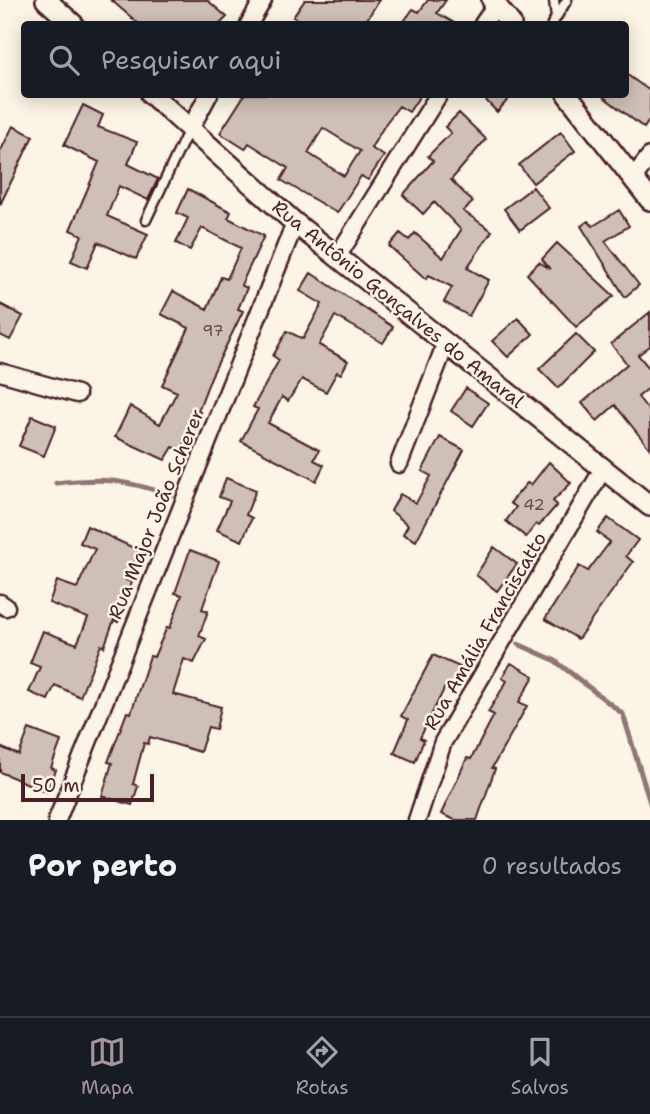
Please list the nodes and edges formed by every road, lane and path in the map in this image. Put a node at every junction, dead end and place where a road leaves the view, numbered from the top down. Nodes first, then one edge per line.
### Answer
1 (46, 0) edge
2 (263, 0) edge
3 (554, 0) edge
4 (567, 0) edge
5 (494, 2) edge
6 (70, 21) edge
7 (251, 21) edge
8 (485, 21) edge
9 (510, 21) edge
10 (554, 21) edge
11 (156, 98) edge
12 (207, 98) edge
13 (436, 98) edge
14 (570, 98) edge
15 (190, 129) junction
16 (650, 156) edge
17 (633, 178) junction
18 (650, 200) edge
19 (146, 220) dead end
20 (295, 223) junction
21 (337, 257) junction
22 (446, 343) junction
23 (0, 372) edge
24 (76, 394) dead end
25 (399, 464) dead end
26 (603, 469) junction
27 (650, 506) edge
28 (57, 820) edge
29 (417, 820) edge

1 - 6 street
2 - 7 street
3 - 10 lane
4 - 10 lane
5 - 8 street
5 - 9 street
11 - 15 street, Rua Antônio Gonçalves do Amaral
12 - 15 street
13 - 21 street
14 - 17 street
15 - 19 lane
15 - 20 street, Rua Antônio Gonçalves do Amaral
16 - 17 street
17 - 18 street
20 - 21 street, Rua Antônio Gonçalves do Amaral
20 - 28 street, Rua Major João Scherer
21 - 22 street, Rua Antônio Gonçalves do Amaral
22 - 25 street
22 - 26 street, Rua Antônio Gonçalves do Amaral
23 - 24 street
26 - 27 street, Rua Antônio Gonçalves do Amaral
26 - 29 street, Rua Amália Franciscatto

